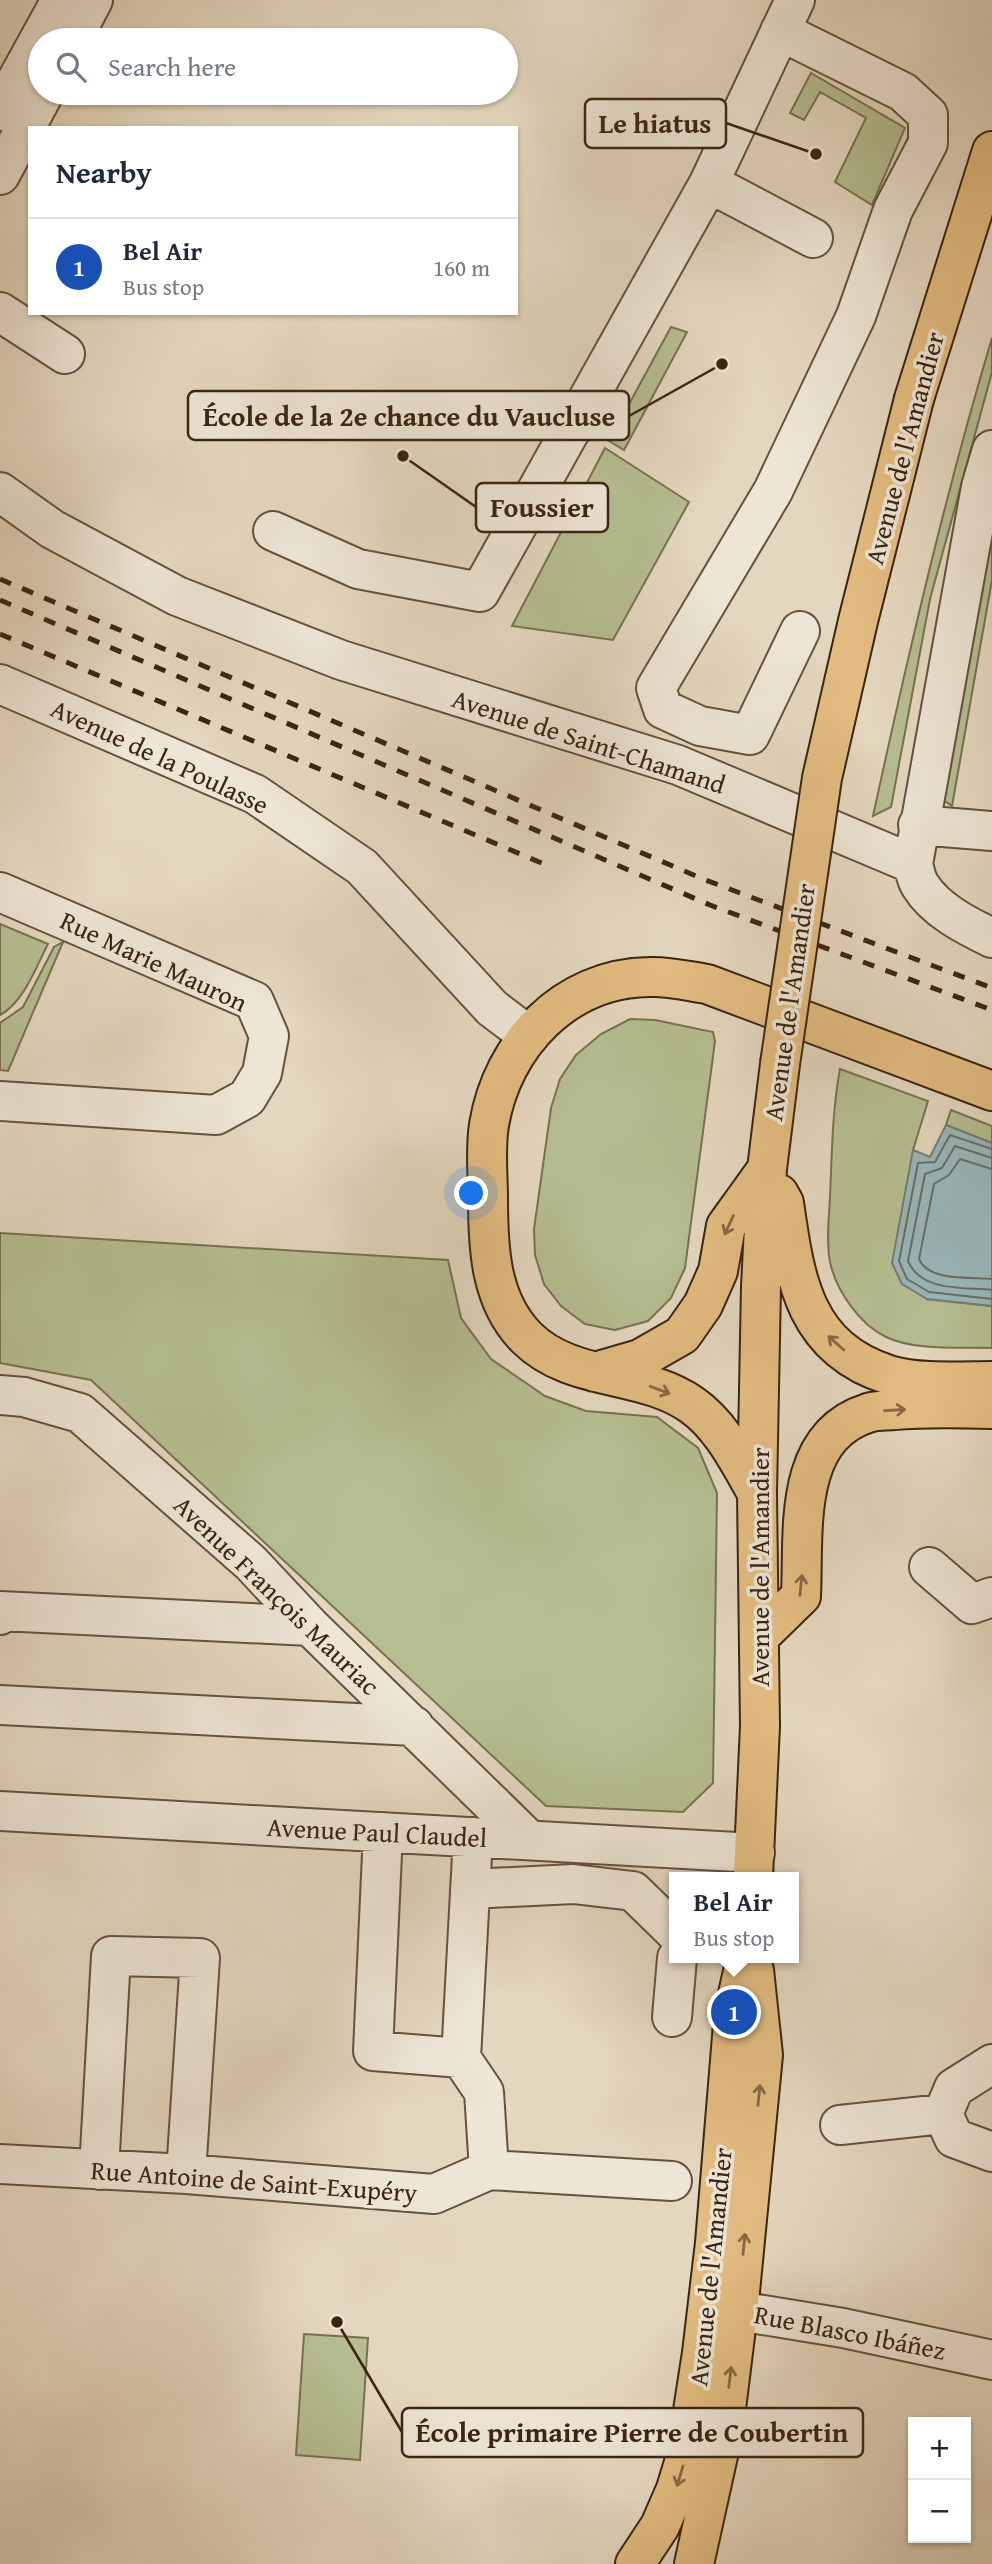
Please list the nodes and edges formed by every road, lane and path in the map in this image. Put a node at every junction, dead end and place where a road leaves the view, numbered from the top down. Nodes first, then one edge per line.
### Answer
1 (61, 0) edge
2 (93, 0) edge
3 (788, 16) edge
4 (46, 28) edge
5 (78, 28) edge
6 (28, 60) edge
7 (38, 105) edge
8 (0, 111) edge
9 (992, 150) edge
10 (0, 175) edge
11 (709, 183) junction
12 (813, 238) dead end
13 (0, 312) edge
14 (65, 354) dead end
15 (992, 450) edge
16 (0, 492) edge
17 (273, 531) dead end
18 (800, 631) dead end
19 (0, 684) edge
20 (918, 825) junction
21 (992, 831) edge
22 (913, 864) junction
23 (0, 892) edge
24 (992, 938) edge
25 (529, 1037) junction
26 (992, 1091) edge
27 (0, 1101) edge
28 (767, 1169) junction
29 (595, 1372) junction
30 (992, 1381) edge
31 (0, 1395) edge
32 (992, 1409) edge
33 (757, 1493) junction
34 (929, 1567) dead end
35 (986, 1608) edge
36 (0, 1615) edge
37 (310, 1626) junction
38 (760, 1636) junction
39 (0, 1705) edge
40 (414, 1726) junction
41 (0, 1811) edge
42 (383, 1832) junction
43 (473, 1837) junction
44 (529, 1840) junction
45 (754, 1865) edge
46 (470, 1889) junction
47 (669, 1926) edge
48 (677, 1963) edge
49 (745, 1963) edge
50 (753, 1963) edge
51 (672, 2017) dead end
52 (461, 2058) junction
53 (992, 2064) edge
54 (943, 2114) junction
55 (839, 2125) dead end
56 (992, 2152) edge
57 (0, 2164) edge
58 (99, 2170) junction
59 (489, 2170) junction
60 (186, 2174) junction
61 (671, 2181) dead end
62 (723, 2309) junction
63 (992, 2360) edge
64 (635, 2564) edge
65 (695, 2564) edge

1 - 4 street
2 - 5 street
3 - 11 street
3 - 18 street
6 - 8 street
7 - 10 street
9 - 28 main road, Avenue de l'Amandier, bridge
11 - 12 street
11 - 17 street
13 - 14 street
15 - 20 street
16 - 22 street, Avenue de Saint-Chamand
19 - 25 street, Avenue de la Poulasse
20 - 21 street
20 - 22 street
22 - 24 street
23 - 27 street, Rue Marie Mauron
25 - 26 main road
25 - 29 main road
28 -> 29 main road
30 -> 28 main road
28 - 33 main road, Avenue de l'Amandier
29 -> 33 main road
31 - 37 street, Avenue François Mauriac
38 -> 32 main road
33 - 38 main road, Avenue de l'Amandier
34 - 35 street
36 - 37 street
37 - 40 street, Avenue François Mauriac
38 - 45 main road, Avenue de l'Amandier
39 - 40 street
40 - 44 street, Avenue François Mauriac
41 - 42 street, Avenue Paul Claudel
42 - 43 street, Avenue Paul Claudel
42 - 52 street
43 - 44 street, Avenue Paul Claudel
43 - 46 street
44 - 45 street, Avenue Paul Claudel
46 - 47 street
46 - 52 street
48 - 51 street
49 - 62 main road, Avenue de l'Amandier
62 -> 50 main road, Avenue de l'Amandier
52 - 59 street
53 - 54 street
54 - 55 street
54 - 56 street
57 - 58 street, Rue Antoine de Saint-Exupéry
58 - 60 street, Rue Antoine de Saint-Exupéry
58 - 60 street
59 - 60 street, Rue Antoine de Saint-Exupéry
59 - 61 street, Rue Antoine de Saint-Exupéry
62 - 63 street, Rue Blasco Ibáñez
62 -> 64 main road, Avenue de l'Amandier
65 -> 62 main road, Avenue de l'Amandier

